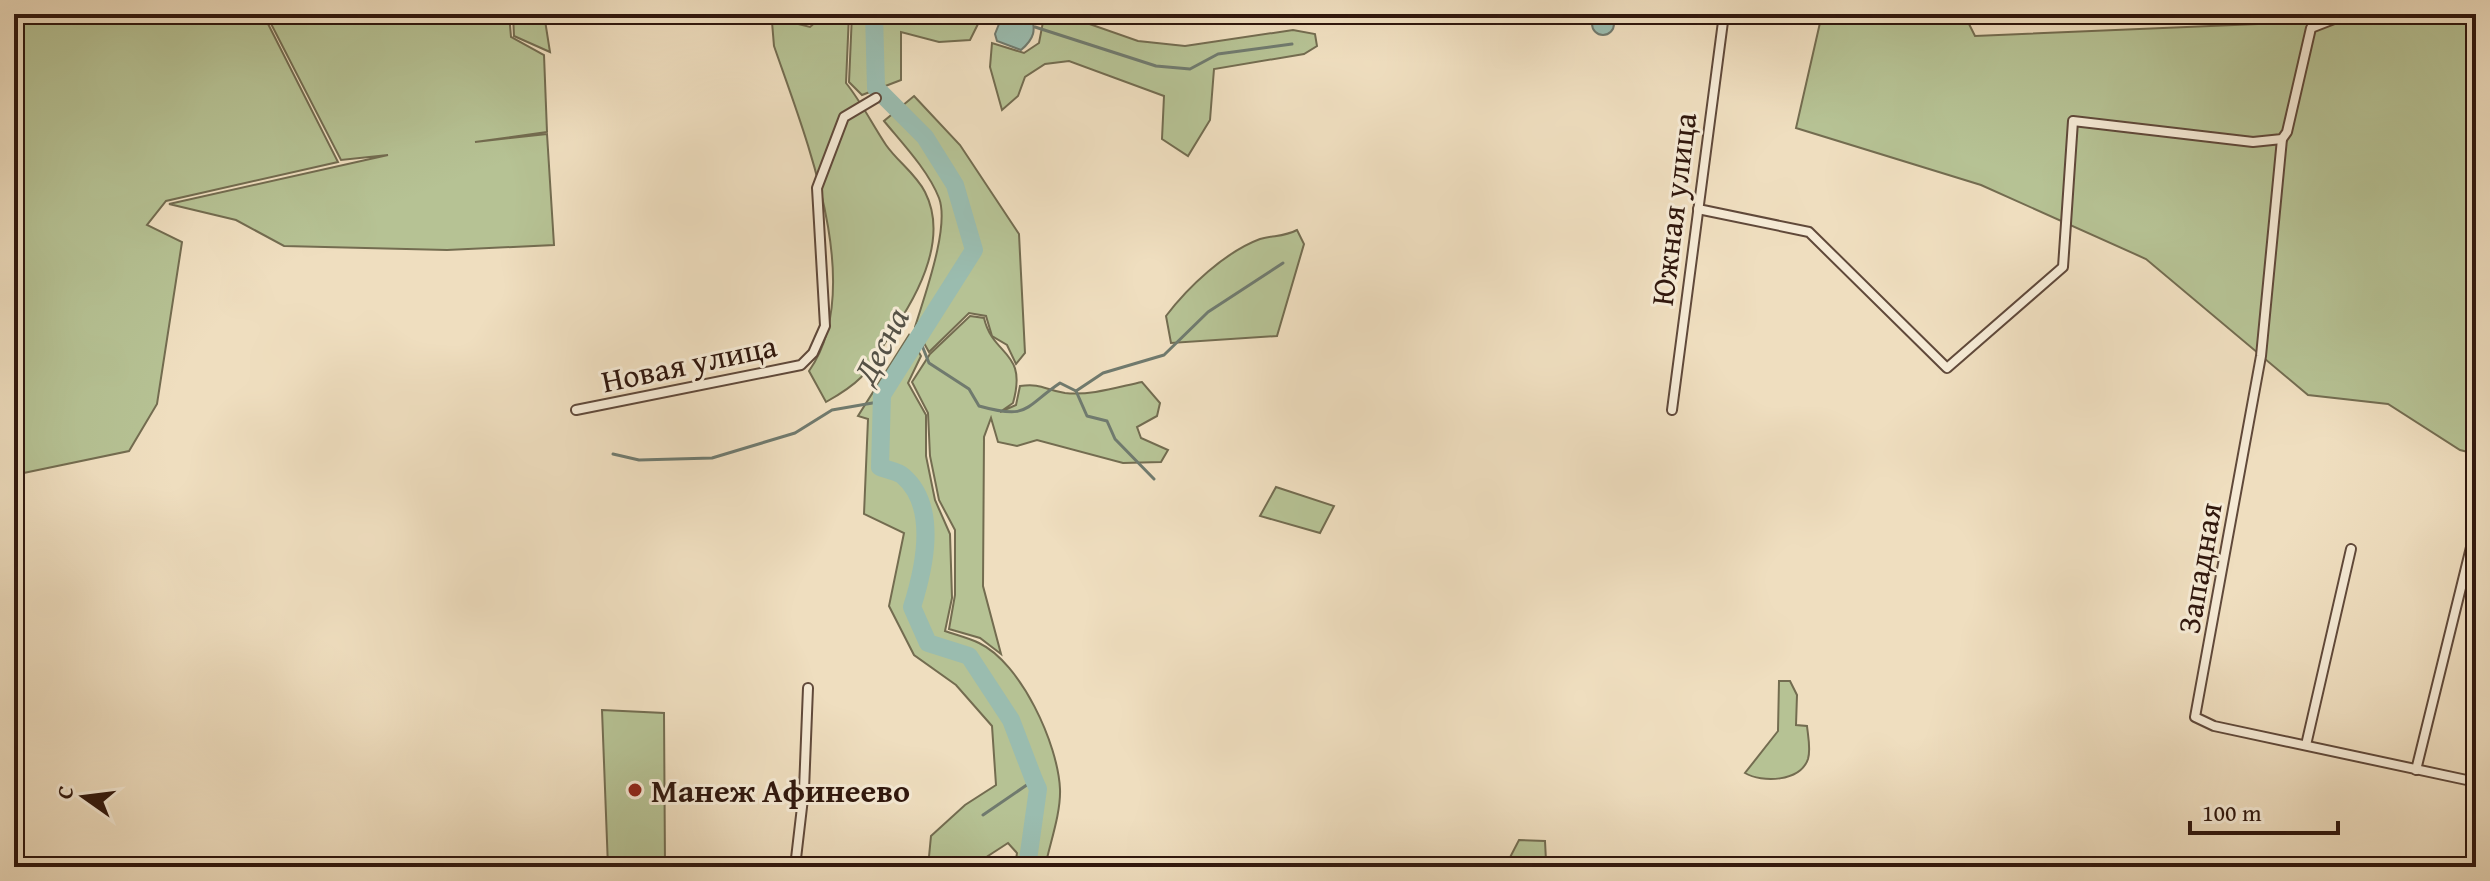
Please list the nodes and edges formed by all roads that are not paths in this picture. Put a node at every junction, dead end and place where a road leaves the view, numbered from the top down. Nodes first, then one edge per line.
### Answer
1 (1724, 14) edge
2 (2347, 14) edge
3 (876, 98) dead end
4 (2282, 139) junction
5 (1698, 209) junction
6 (576, 410) dead end
7 (1672, 410) dead end
8 (2476, 527) edge
9 (2351, 549) dead end
10 (808, 688) dead end
11 (2306, 745) junction
12 (2416, 770) junction
13 (2476, 782) edge
14 (795, 867) edge

1 - 5 street, Южная улица
2 - 4 street
3 - 6 street, Новая улица
4 - 5 street
4 - 11 street, Западная
5 - 7 street, Южная улица
8 - 12 street
9 - 11 street
10 - 14 street
11 - 12 street, Западная
12 - 13 street, Западная

